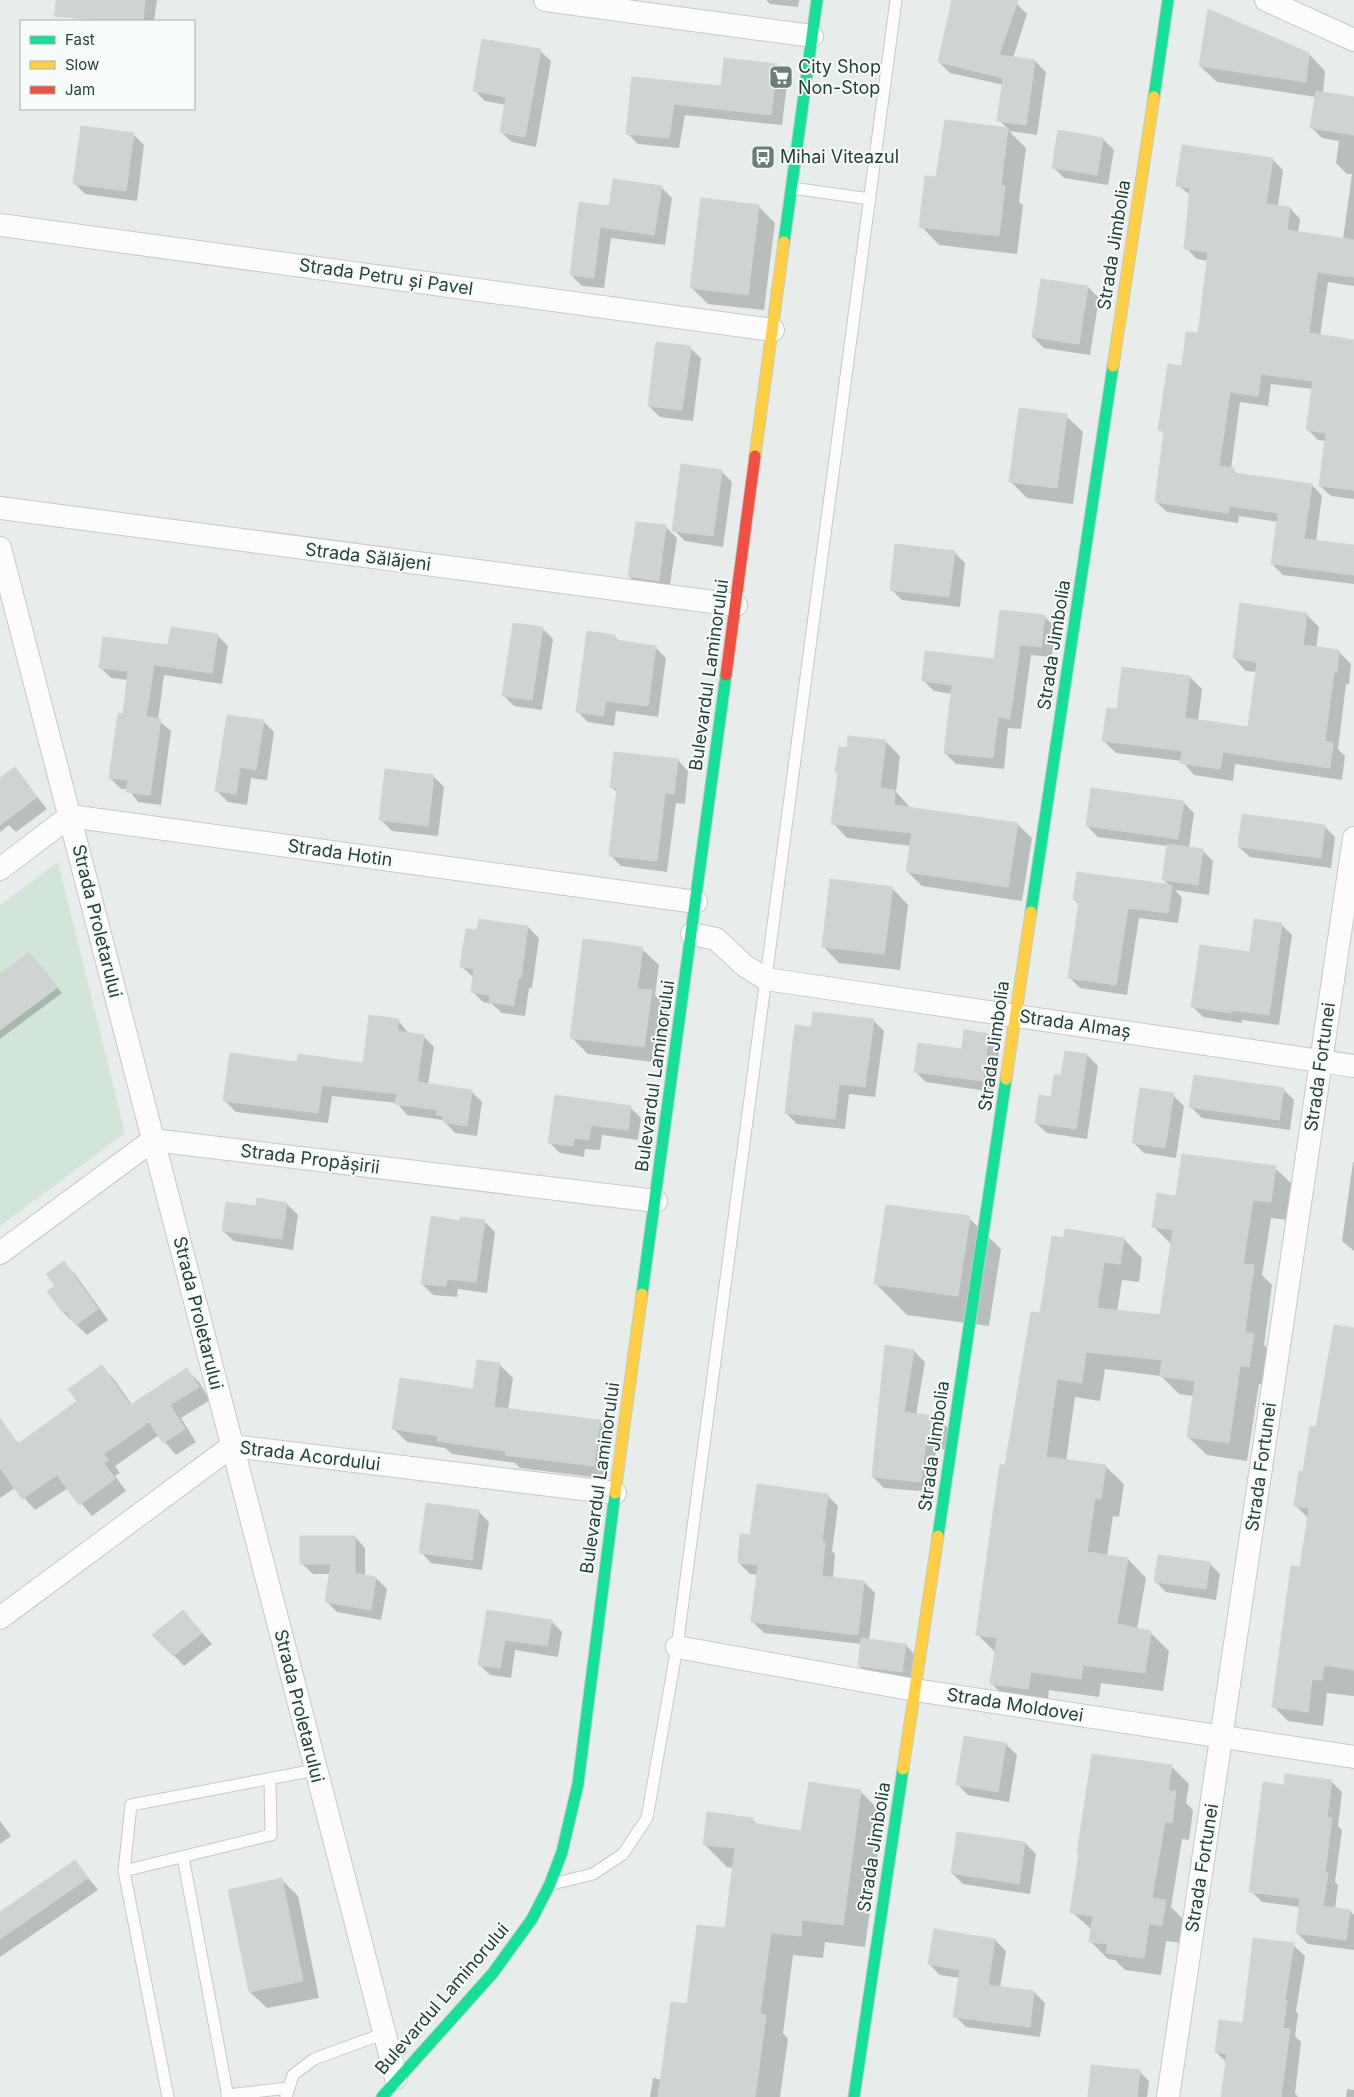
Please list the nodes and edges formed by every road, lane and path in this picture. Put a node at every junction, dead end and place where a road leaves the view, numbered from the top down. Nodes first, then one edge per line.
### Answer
1 (545, 0) edge
2 (817, 0) edge
3 (896, 0) edge
4 (1168, 0) edge
5 (1266, 0) edge
6 (812, 36) junction
7 (1354, 40) edge
8 (792, 188) junction
9 (870, 200) junction
10 (0, 225) edge
11 (773, 330) junction
12 (0, 508) edge
13 (0, 548) edge
14 (736, 605) junction
15 (70, 816) junction
16 (1354, 838) edge
17 (0, 869) edge
18 (696, 902) junction
19 (692, 934) junction
20 (766, 979) junction
21 (1016, 1016) junction
22 (1321, 1061) junction
23 (1354, 1066) edge
24 (153, 1140) junction
25 (656, 1201) junction
26 (0, 1253) edge
27 (232, 1446) junction
28 (615, 1493) junction
29 (0, 1618) edge
30 (678, 1647) junction
31 (915, 1690) junction
32 (1222, 1737) junction
33 (1354, 1757) edge
34 (315, 1770) junction
35 (270, 1778) junction
36 (183, 1857) junction
37 (124, 1871) junction
38 (550, 1884) junction
39 (385, 2033) junction
40 (396, 2078) junction
41 (287, 2092) edge
42 (228, 2096) edge
43 (168, 2097) edge
44 (382, 2097) edge
45 (854, 2097) edge
46 (1168, 2097) edge

1 - 6 street
2 - 6 street, Bulevardul Laminorului
3 - 9 lane
4 - 21 street, Strada Jimbolia
5 - 7 street
6 - 8 street, Bulevardul Laminorului
8 - 9 lane
8 - 11 street, Bulevardul Laminorului
9 - 20 lane
10 - 11 street, Strada Petru și Pavel
11 - 14 street, Bulevardul Laminorului
12 - 14 street, Strada Sălăjeni
13 - 15 street, Strada Proletarului
14 - 18 street, Bulevardul Laminorului
15 - 17 street
15 - 18 street, Strada Hotin
15 - 24 street, Strada Proletarului
16 - 22 street, Strada Fortunei
18 - 19 street, Bulevardul Laminorului
19 - 20 street, Strada Almaș
19 - 25 street, Bulevardul Laminorului
20 - 21 street, Strada Almaș
20 - 30 lane
21 - 22 street, Strada Almaș
21 - 31 street, Strada Jimbolia
22 - 23 street, Strada Almaș
22 - 32 street, Strada Fortunei
24 - 25 street, Strada Propășirii
24 - 26 street
24 - 27 street, Strada Proletarului
25 - 28 street, Bulevardul Laminorului
27 - 28 street, Strada Acordului
27 - 29 street, Strada Acordului
27 - 34 street, Strada Proletarului
28 - 38 street, Bulevardul Laminorului
30 - 31 street, Strada Moldovei
30 - 38 lane
31 - 32 street, Strada Moldovei
31 - 45 street, Strada Jimbolia
32 - 33 street, Strada Moldovei
32 - 46 street, Strada Fortunei
34 - 35 lane
34 - 39 street, Strada Proletarului
35 - 36 lane
35 - 37 lane
36 - 37 lane
36 - 42 lane
37 - 43 lane
38 - 40 street, Bulevardul Laminorului
39 - 40 street, Strada Proletarului
39 - 41 lane
40 - 44 street, Bulevardul Laminorului
41 - 42 lane

